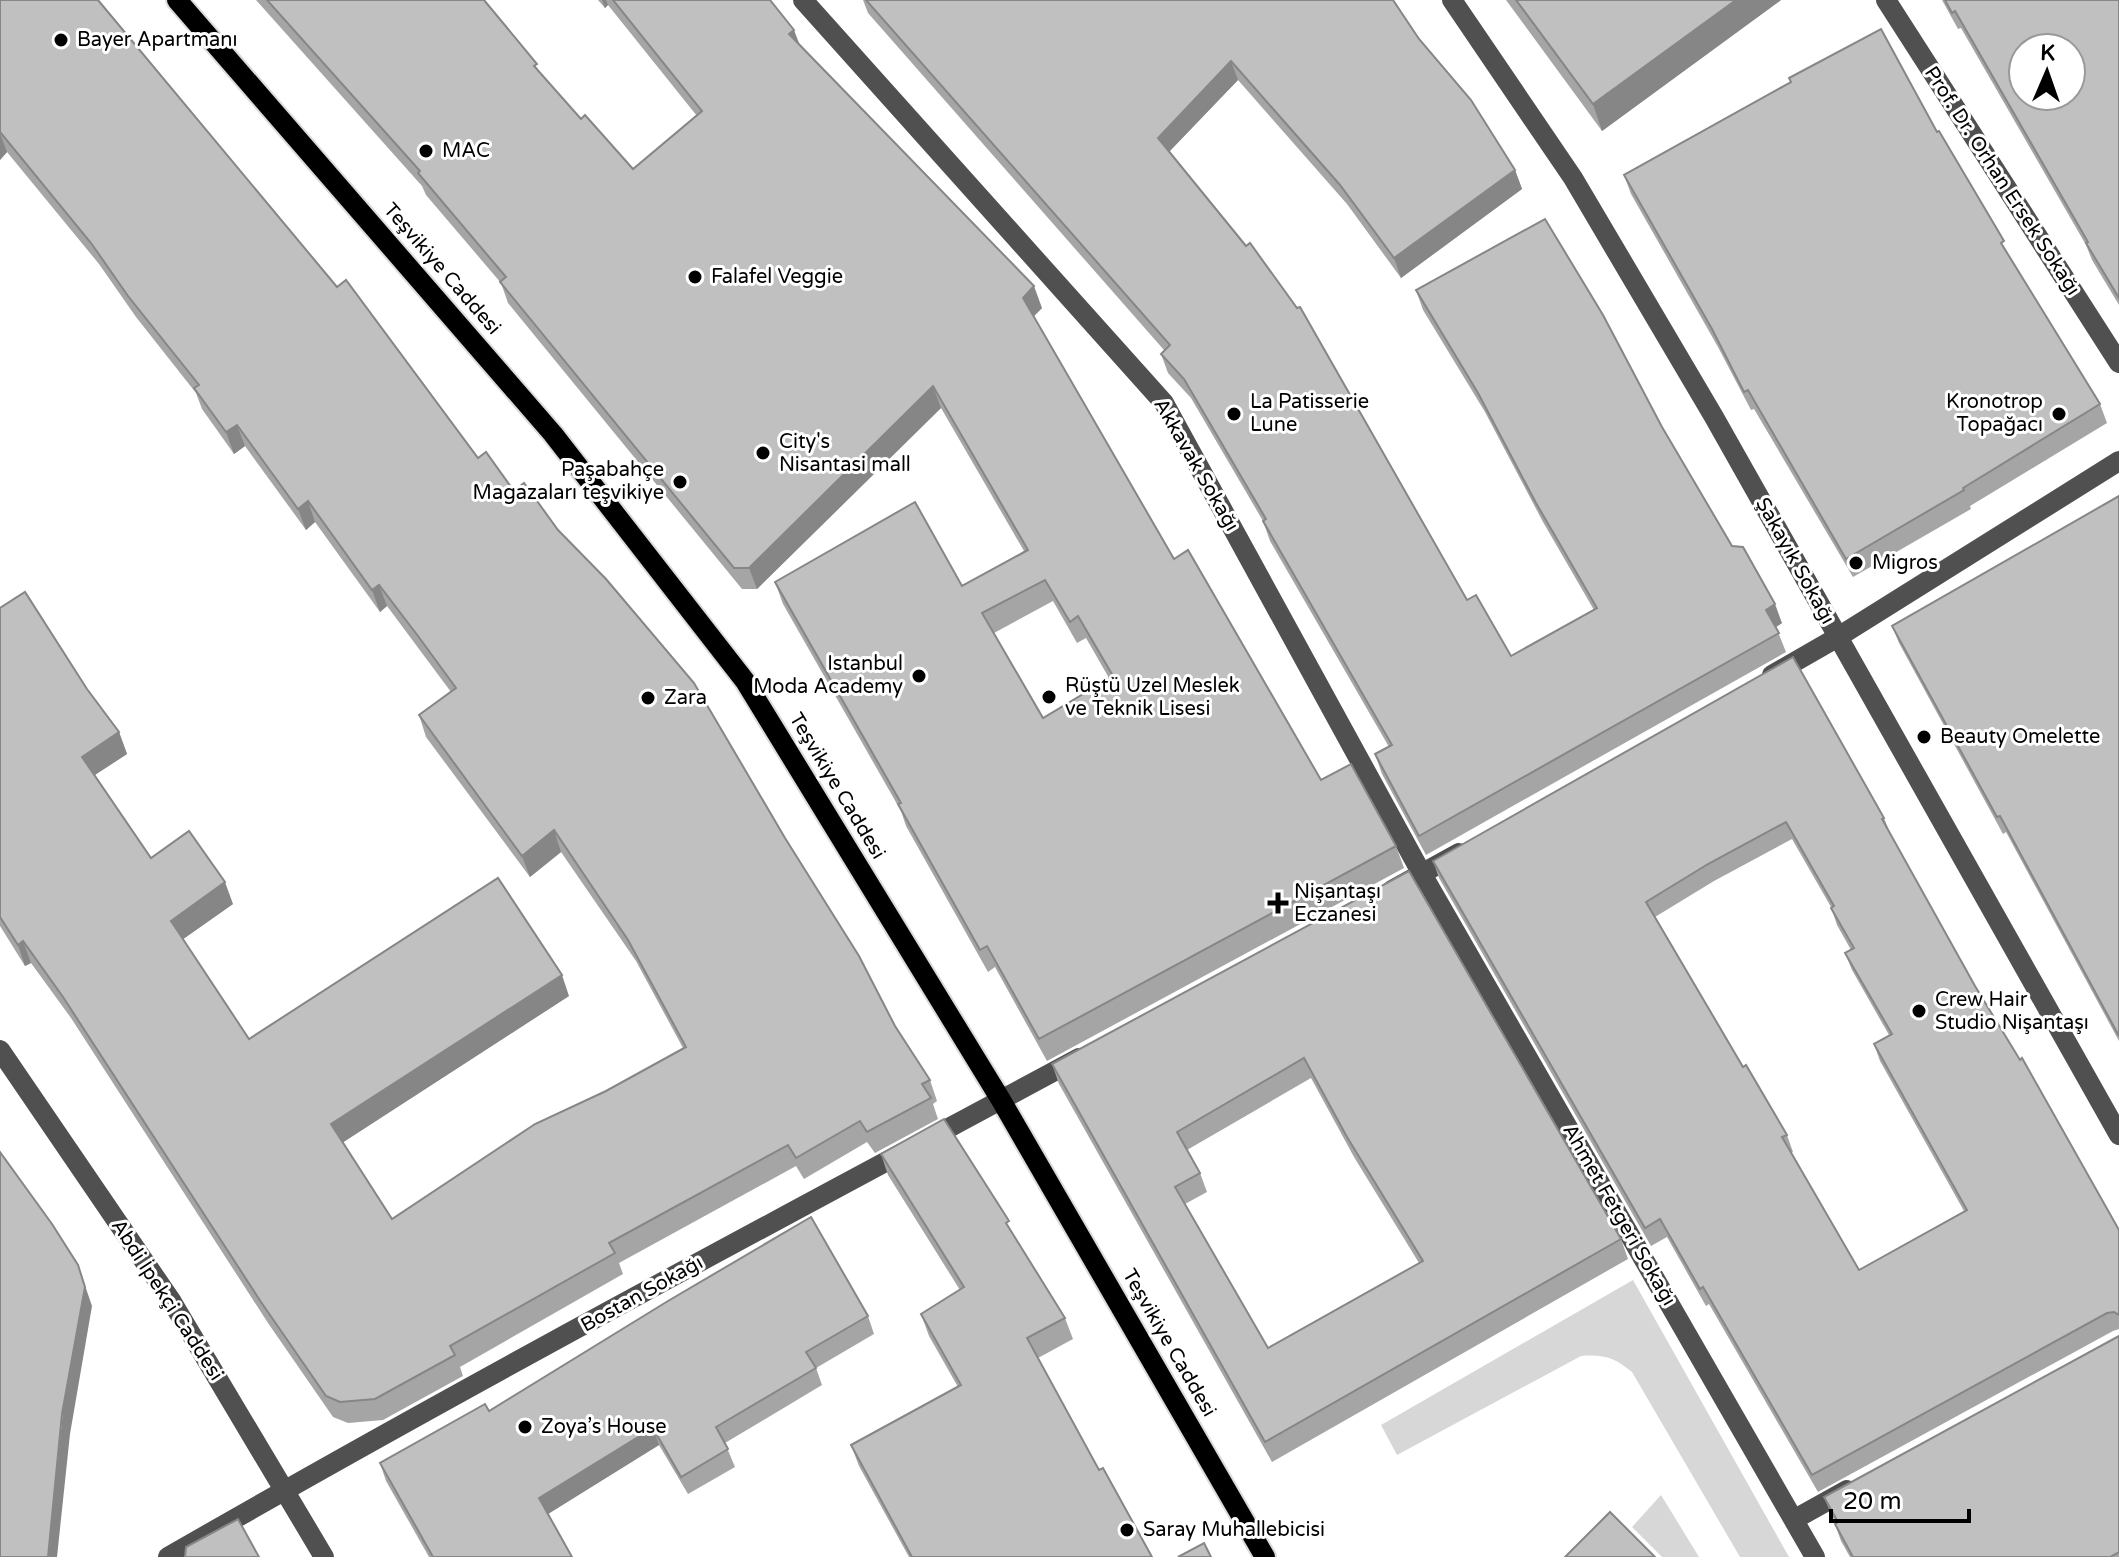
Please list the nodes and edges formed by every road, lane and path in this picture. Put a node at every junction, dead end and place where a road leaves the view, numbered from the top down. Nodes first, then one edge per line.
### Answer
1 (177, 0) edge
2 (803, 0) edge
3 (1452, 0) edge
4 (1886, 0) edge
5 (2119, 363) edge
6 (2119, 461) edge
7 (1838, 637) junction
8 (1754, 685) edge
9 (1478, 842) edge
10 (1422, 874) junction
11 (1380, 896) edge
12 (1099, 1047) edge
13 (0, 1050) edge
14 (1001, 1100) junction
15 (2119, 1135) edge
16 (1862, 1482) edge
17 (284, 1490) junction
18 (1795, 1519) junction
19 (168, 1557) edge
20 (324, 1557) edge
21 (1265, 1557) edge
22 (1815, 1557) edge

1 - 14 main road, Teşvikiye Caddesi
2 - 10 street, Akkavak Sokağı
3 - 7 street, Şakayık Sokağı
4 - 5 street, Prof. Dr. Orhan Ersek Sokağı
6 - 7 street
7 - 8 street
7 - 15 street, Şakayık Sokağı
9 - 10 street
10 - 11 street
10 - 18 street, Ahmet Fetgeri Sokağı
12 - 14 street, Bostan Sokağı
13 - 17 street, Abdi İpekçi Caddesi
14 - 17 street, Bostan Sokağı
14 - 21 main road, Teşvikiye Caddesi
16 - 18 street
17 - 19 street, Bostan Sokağı
17 - 20 street, Abdi İpekçi Caddesi
18 - 22 street, Ahmet Fetgeri Sokağı

